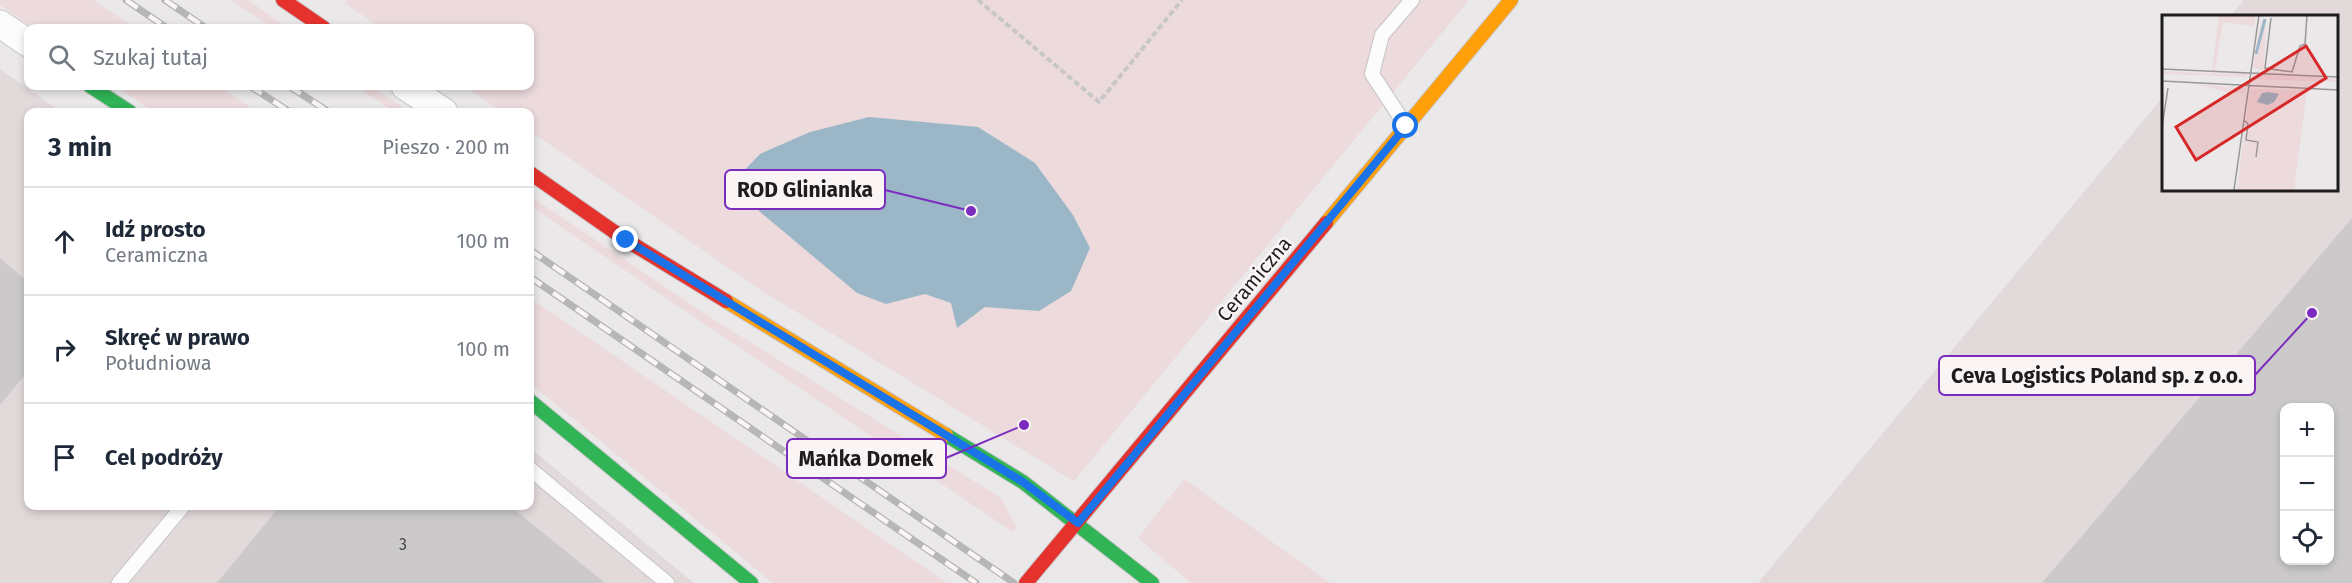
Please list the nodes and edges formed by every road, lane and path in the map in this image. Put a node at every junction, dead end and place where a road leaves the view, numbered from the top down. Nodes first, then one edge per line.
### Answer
1 (284, 0) edge
2 (978, 0) edge
3 (1182, 0) edge
4 (1412, 0) edge
5 (1511, 0) edge
6 (0, 24) edge
7 (318, 24) edge
8 (24, 40) edge
9 (96, 90) edge
10 (411, 90) edge
11 (123, 108) edge
12 (438, 108) edge
13 (1406, 126) junction
14 (534, 176) edge
15 (534, 404) edge
16 (534, 473) edge
17 (180, 510) edge
18 (1078, 523) junction
19 (119, 583) edge
20 (667, 583) edge
21 (752, 583) edge
22 (1026, 583) edge
23 (1152, 583) edge

1 - 7 street
2 - 3 path
4 - 13 lane
5 - 13 street, Ceramiczna
6 - 8 street
9 - 11 street
10 - 12 street
13 - 18 street, Ceramiczna
14 - 18 street
15 - 21 street
16 - 20 lane
17 - 19 lane
18 - 22 street, Ceramiczna
18 - 23 street

